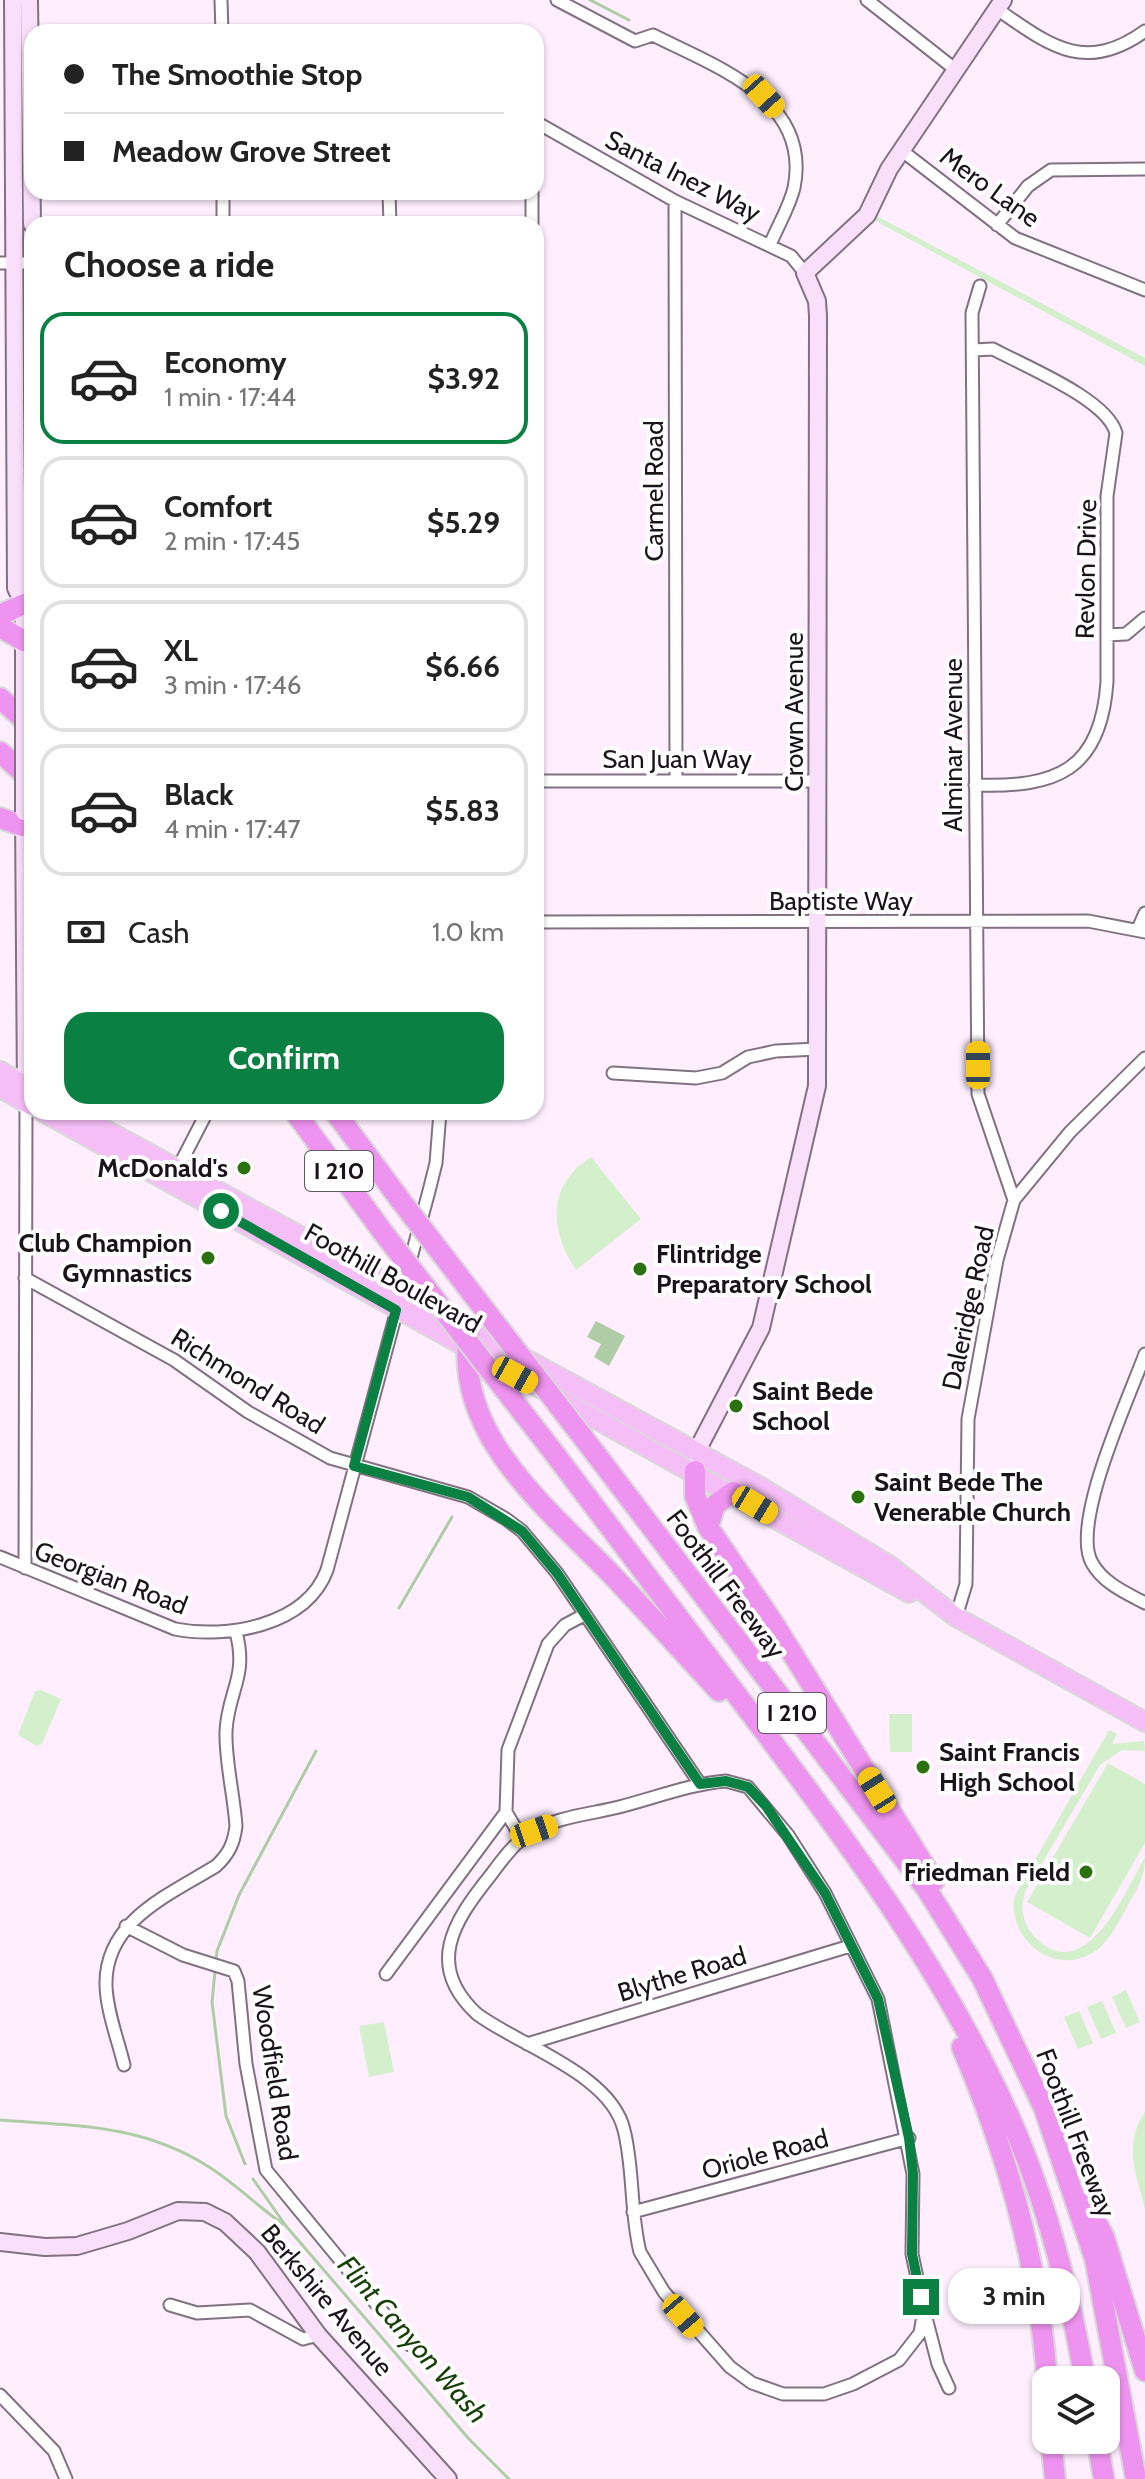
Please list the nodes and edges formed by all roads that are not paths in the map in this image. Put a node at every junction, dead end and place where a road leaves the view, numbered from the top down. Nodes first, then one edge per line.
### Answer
1 (13, 0) edge
2 (29, 0) edge
3 (221, 0) edge
4 (557, 0) edge
5 (867, 0) edge
6 (1000, 5) edge
7 (29, 24) edge
8 (222, 24) edge
9 (1145, 31) edge
10 (956, 70) junction
11 (544, 127) edge
12 (901, 150) junction
13 (1145, 169) edge
14 (675, 201) junction
15 (997, 225) junction
16 (770, 245) junction
17 (16, 263) edge
18 (805, 273) junction
19 (980, 286) dead end
20 (1145, 290) edge
21 (974, 350) junction
22 (24, 604) junction
23 (0, 615) edge
24 (1145, 618) edge
25 (0, 627) edge
26 (1107, 635) junction
27 (24, 641) junction
28 (0, 698) edge
29 (24, 720) edge
30 (0, 752) edge
31 (24, 774) edge
32 (676, 780) junction
33 (544, 781) edge
34 (818, 781) junction
35 (975, 785) junction
36 (0, 818) edge
37 (24, 819) joint
38 (1145, 913) edge
39 (976, 921) junction
40 (544, 922) edge
41 (818, 923) junction
42 (1141, 930) edge
43 (817, 1049) junction
44 (1145, 1058) edge
45 (0, 1071) edge
46 (613, 1073) dead end
47 (0, 1088) edge
48 (24, 1091) edge
49 (24, 1094) edge
50 (28, 1120) edge
51 (60, 1120) edge
52 (86, 1120) edge
53 (203, 1120) edge
54 (301, 1120) edge
55 (341, 1120) edge
56 (439, 1120) edge
57 (174, 1175) junction
58 (1014, 1200) junction
59 (25, 1278) junction
60 (398, 1302) junction
61 (468, 1338) junction
62 (1145, 1354) edge
63 (697, 1462) junction
64 (354, 1466) junction
65 (733, 1492) junction
66 (708, 1527) junction
67 (0, 1557) edge
68 (25, 1568) junction
69 (930, 1600) junction
70 (1145, 1603) edge
71 (584, 1615) junction
72 (956, 1617) junction
73 (236, 1632) junction
74 (1145, 1722) edge
75 (800, 1779) junction
76 (700, 1784) junction
77 (506, 1812) junction
78 (522, 1839) junction
79 (126, 1926) junction
80 (850, 1946) junction
81 (925, 1958) junction
82 (386, 1974) dead end
83 (982, 1978) junction
84 (527, 2044) junction
85 (124, 2065) dead end
86 (909, 2138) junction
87 (1061, 2154) junction
88 (633, 2212) junction
89 (0, 2242) edge
90 (170, 2305) dead end
91 (924, 2310) junction
92 (318, 2335) junction
93 (410, 2345) dead end
94 (1045, 2366) edge
95 (1082, 2366) edge
96 (1145, 2371) edge
97 (949, 2388) dead end
98 (0, 2395) edge
99 (1052, 2454) edge
100 (1100, 2454) edge
101 (66, 2479) edge
102 (448, 2479) edge
103 (1055, 2479) edge
104 (1104, 2479) edge
105 (1136, 2479) edge

1 - 17 street
2 - 7 street
3 - 8 street
4 - 16 street
5 - 10 street
6 - 9 street
6 - 10 street
10 - 12 street
11 - 14 street, Santa Inez Way
12 - 15 street, Mero Lane
12 - 18 street
13 - 15 street
14 - 16 street, Santa Inez Way
14 - 32 street, Carmel Road
15 - 20 street, Mero Lane
16 - 18 street, Santa Inez Way
17 - 22 street
18 - 34 street, Crown Avenue
19 - 21 street, Alminar Avenue
21 - 26 street, Revlon Drive
21 - 35 street, Alminar Avenue
22 - 23 highway
22 - 27 street
24 - 26 street
25 - 27 highway
26 - 35 street, Revlon Drive
27 - 37 street, bridge
28 - 29 highway
30 - 31 highway
32 - 33 street, San Juan Way
32 - 34 street, San Juan Way
34 - 41 street, Crown Avenue
35 - 39 street, Alminar Avenue
36 - 37 highway
38 - 42 street
39 - 41 street, Baptiste Way
39 - 42 street, Baptiste Way
39 - 58 street, Alminar Avenue
40 - 41 street, Baptiste Way
41 - 43 street, Crown Avenue
43 - 46 street
43 - 63 street, Crown Avenue
44 - 58 street, Daleridge Road
45 - 48 main road
47 - 49 main road
50 - 59 street
51 - 57 main road, Foothill Boulevard
52 - 57 main road, Foothill Boulevard
53 - 57 street
54 - 75 highway, I 210, bridge
55 - 83 highway, Foothill Freeway / I 210, bridge
56 - 60 street, Georgian Road
57 - 60 main road, Foothill Boulevard
58 - 72 street, Daleridge Road
59 - 64 street, Richmond Road
59 - 68 street
60 - 61 main road, Foothill Boulevard
60 - 64 street, Georgian Road
61 - 63 main road, Foothill Boulevard
61 - 75 highway
62 - 70 street
63 - 65 main road, Foothill Boulevard
63 - 66 highway
63 - 69 main road, Foothill Boulevard
64 - 71 street, Richmond Road
64 - 73 street, Georgian Road
65 - 66 highway
65 - 69 main road, Foothill Boulevard
66 - 83 highway
67 - 68 street, Georgian Road
68 - 73 street, Georgian Road
69 - 72 main road, Foothill Boulevard
71 - 76 street, Richmond Road
71 - 77 street
72 - 74 main road, Foothill Boulevard
73 - 79 street
75 - 81 highway, I 210
76 - 78 street
76 - 80 street
77 - 78 street
77 - 82 street
78 - 84 street
79 - 85 street
79 - 93 street, Woodfield Road
80 - 84 street, Blythe Road
80 - 86 street
81 - 94 highway
81 - 95 highway, I 210
83 - 87 highway, Foothill Freeway / I 210
84 - 88 street
86 - 88 street, Oriole Road
86 - 91 street
87 - 96 highway
87 - 105 highway, Foothill Freeway / I 210
88 - 91 street
89 - 92 street, Berkshire Avenue
90 - 92 street
91 - 97 street
92 - 102 street, Berkshire Avenue
98 - 101 street
99 - 103 highway
100 - 104 highway

